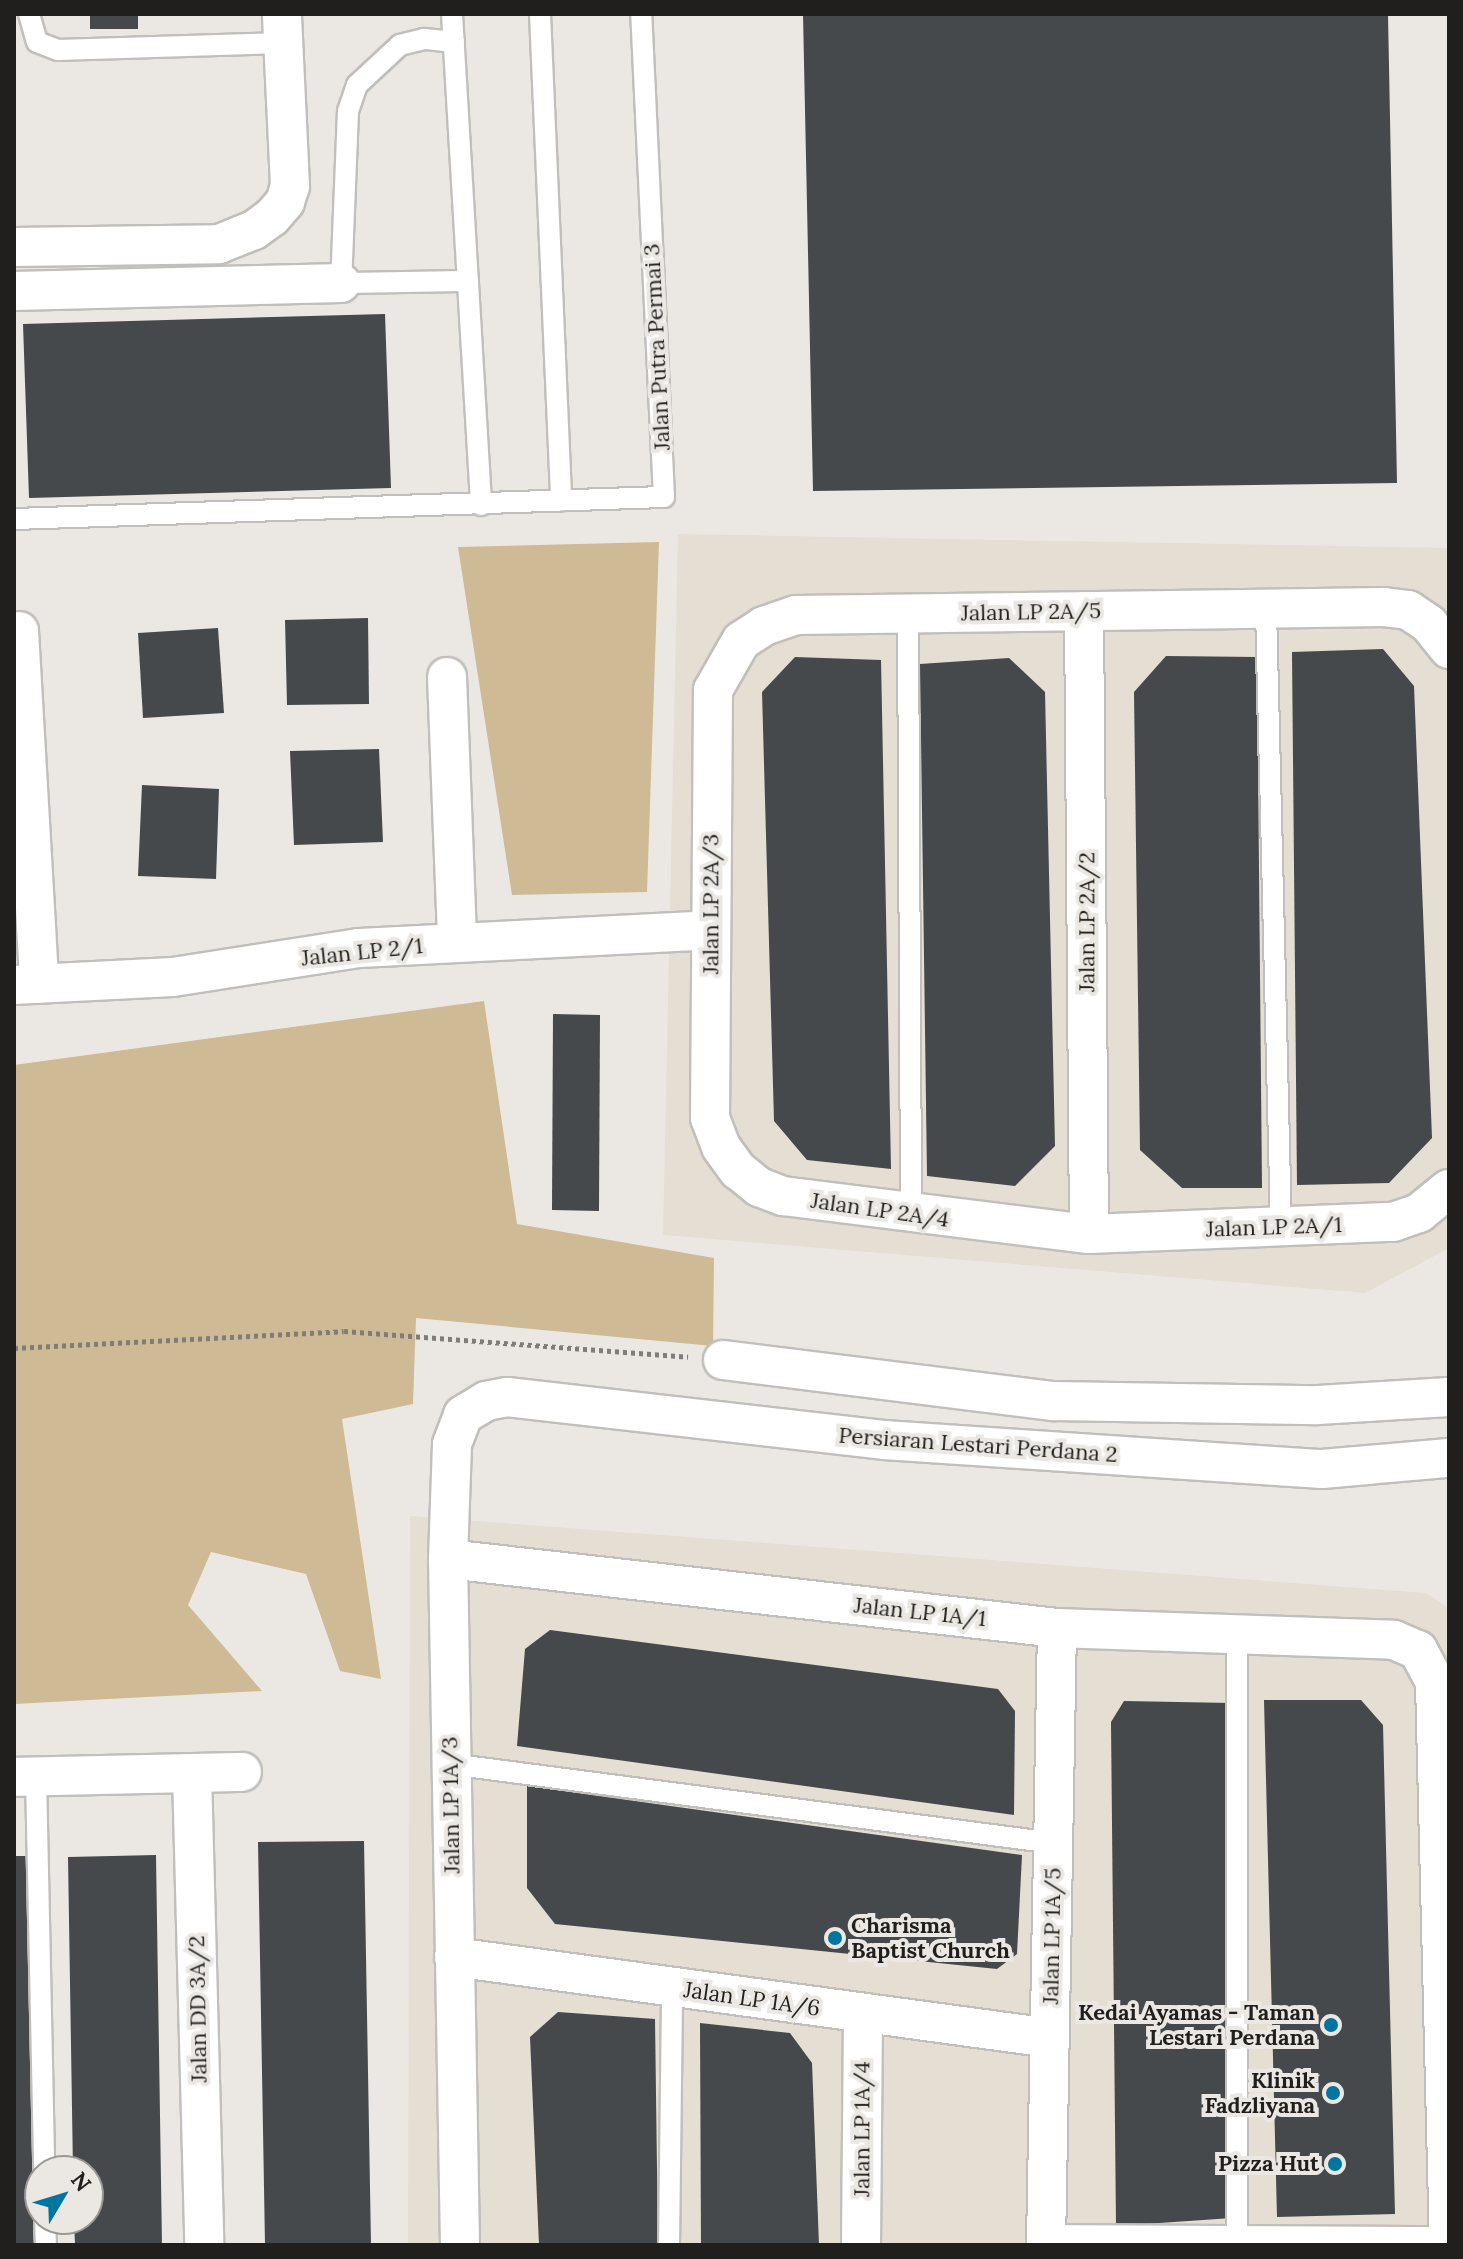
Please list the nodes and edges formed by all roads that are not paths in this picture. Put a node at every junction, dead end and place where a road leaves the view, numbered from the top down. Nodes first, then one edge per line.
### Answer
1 (29, 14) edge
2 (452, 14) edge
3 (540, 14) edge
4 (641, 14) edge
5 (282, 28) edge
6 (454, 42) junction
7 (14, 247) edge
8 (468, 281) junction
9 (341, 283) junction
10 (14, 291) edge
11 (561, 501) junction
12 (481, 505) junction
13 (14, 519) edge
14 (1266, 609) junction
15 (1084, 611) junction
16 (908, 613) junction
17 (19, 631) dead end
18 (1449, 649) edge
19 (447, 677) dead end
20 (713, 690) joint
21 (711, 930) junction
22 (457, 943) junction
23 (27, 984) edge
24 (710, 1118) joint
25 (1449, 1189) edge
26 (911, 1216) junction
27 (1281, 1226) junction
28 (1089, 1234) junction
29 (723, 1360) road end
30 (507, 1397) joint
31 (1449, 1397) edge
32 (1449, 1458) edge
33 (448, 1559) junction
34 (1057, 1628) junction
35 (1237, 1636) junction
36 (450, 1764) junction
37 (242, 1772) dead end
38 (192, 1773) junction
39 (25, 1776) edge
40 (1053, 1843) junction
41 (454, 1957) junction
42 (672, 1988) junction
43 (863, 2014) junction
44 (1050, 2038) junction
45 (43, 2155) edge
46 (1448, 2221) edge
47 (1449, 2237) edge
48 (1046, 2240) edge
49 (1237, 2241) edge
50 (204, 2245) edge
51 (460, 2245) edge
52 (669, 2245) edge
53 (861, 2245) edge
54 (1449, 2245) edge

1 - 5 lane
2 - 6 lane
3 - 11 lane
4 - 11 lane, Jalan Putra Permai 3
5 - 7 street
6 - 8 lane
6 - 9 lane
8 - 9 lane
8 - 12 lane
9 - 10 street
11 - 12 lane, Jalan Putra Permai 3
12 - 13 lane, Jalan Putra Permai 3
14 - 15 street, Jalan LP 2A/5
14 - 18 street, Jalan LP 2A/5
14 - 27 lane
15 - 16 street, Jalan LP 2A/5
15 - 28 street, Jalan LP 2A/2
16 - 20 street, Jalan LP 2A/5
16 - 26 lane
17 - 23 street
19 - 22 street
20 - 21 street, Jalan LP 2A/3
21 - 22 street, Jalan LP 2/1
21 - 24 street, Jalan LP 2A/3
22 - 23 street, Jalan LP 2/1
24 - 26 street, Jalan LP 2A/4
25 - 27 street, Jalan LP 2A/1
26 - 28 street, Jalan LP 2A/4
27 - 28 street, Jalan LP 2A/1
29 - 31 street
30 - 32 street, Persiaran Lestari Perdana 2
30 - 33 street, Jalan LP 1A/3
33 - 34 street, Jalan LP 1A/1
33 - 36 street, Jalan LP 1A/3
34 - 35 street, Jalan LP 1A/1
34 - 40 street, Jalan LP 1A/5
35 - 46 street, Jalan LP 1A/1
35 - 49 lane
36 - 40 lane
36 - 41 street, Jalan LP 1A/3
37 - 38 street
38 - 39 street
38 - 50 street, Jalan DD 3A/2
39 - 45 lane
40 - 44 street, Jalan LP 1A/5
41 - 42 street, Jalan LP 1A/6
41 - 51 street, Jalan LP 1A/3
42 - 43 street, Jalan LP 1A/6
42 - 52 lane
43 - 44 street, Jalan LP 1A/6
43 - 53 street, Jalan LP 1A/4
44 - 48 street, Jalan LP 1A/5
46 - 47 street
47 - 49 lane
47 - 54 street
48 - 49 lane

